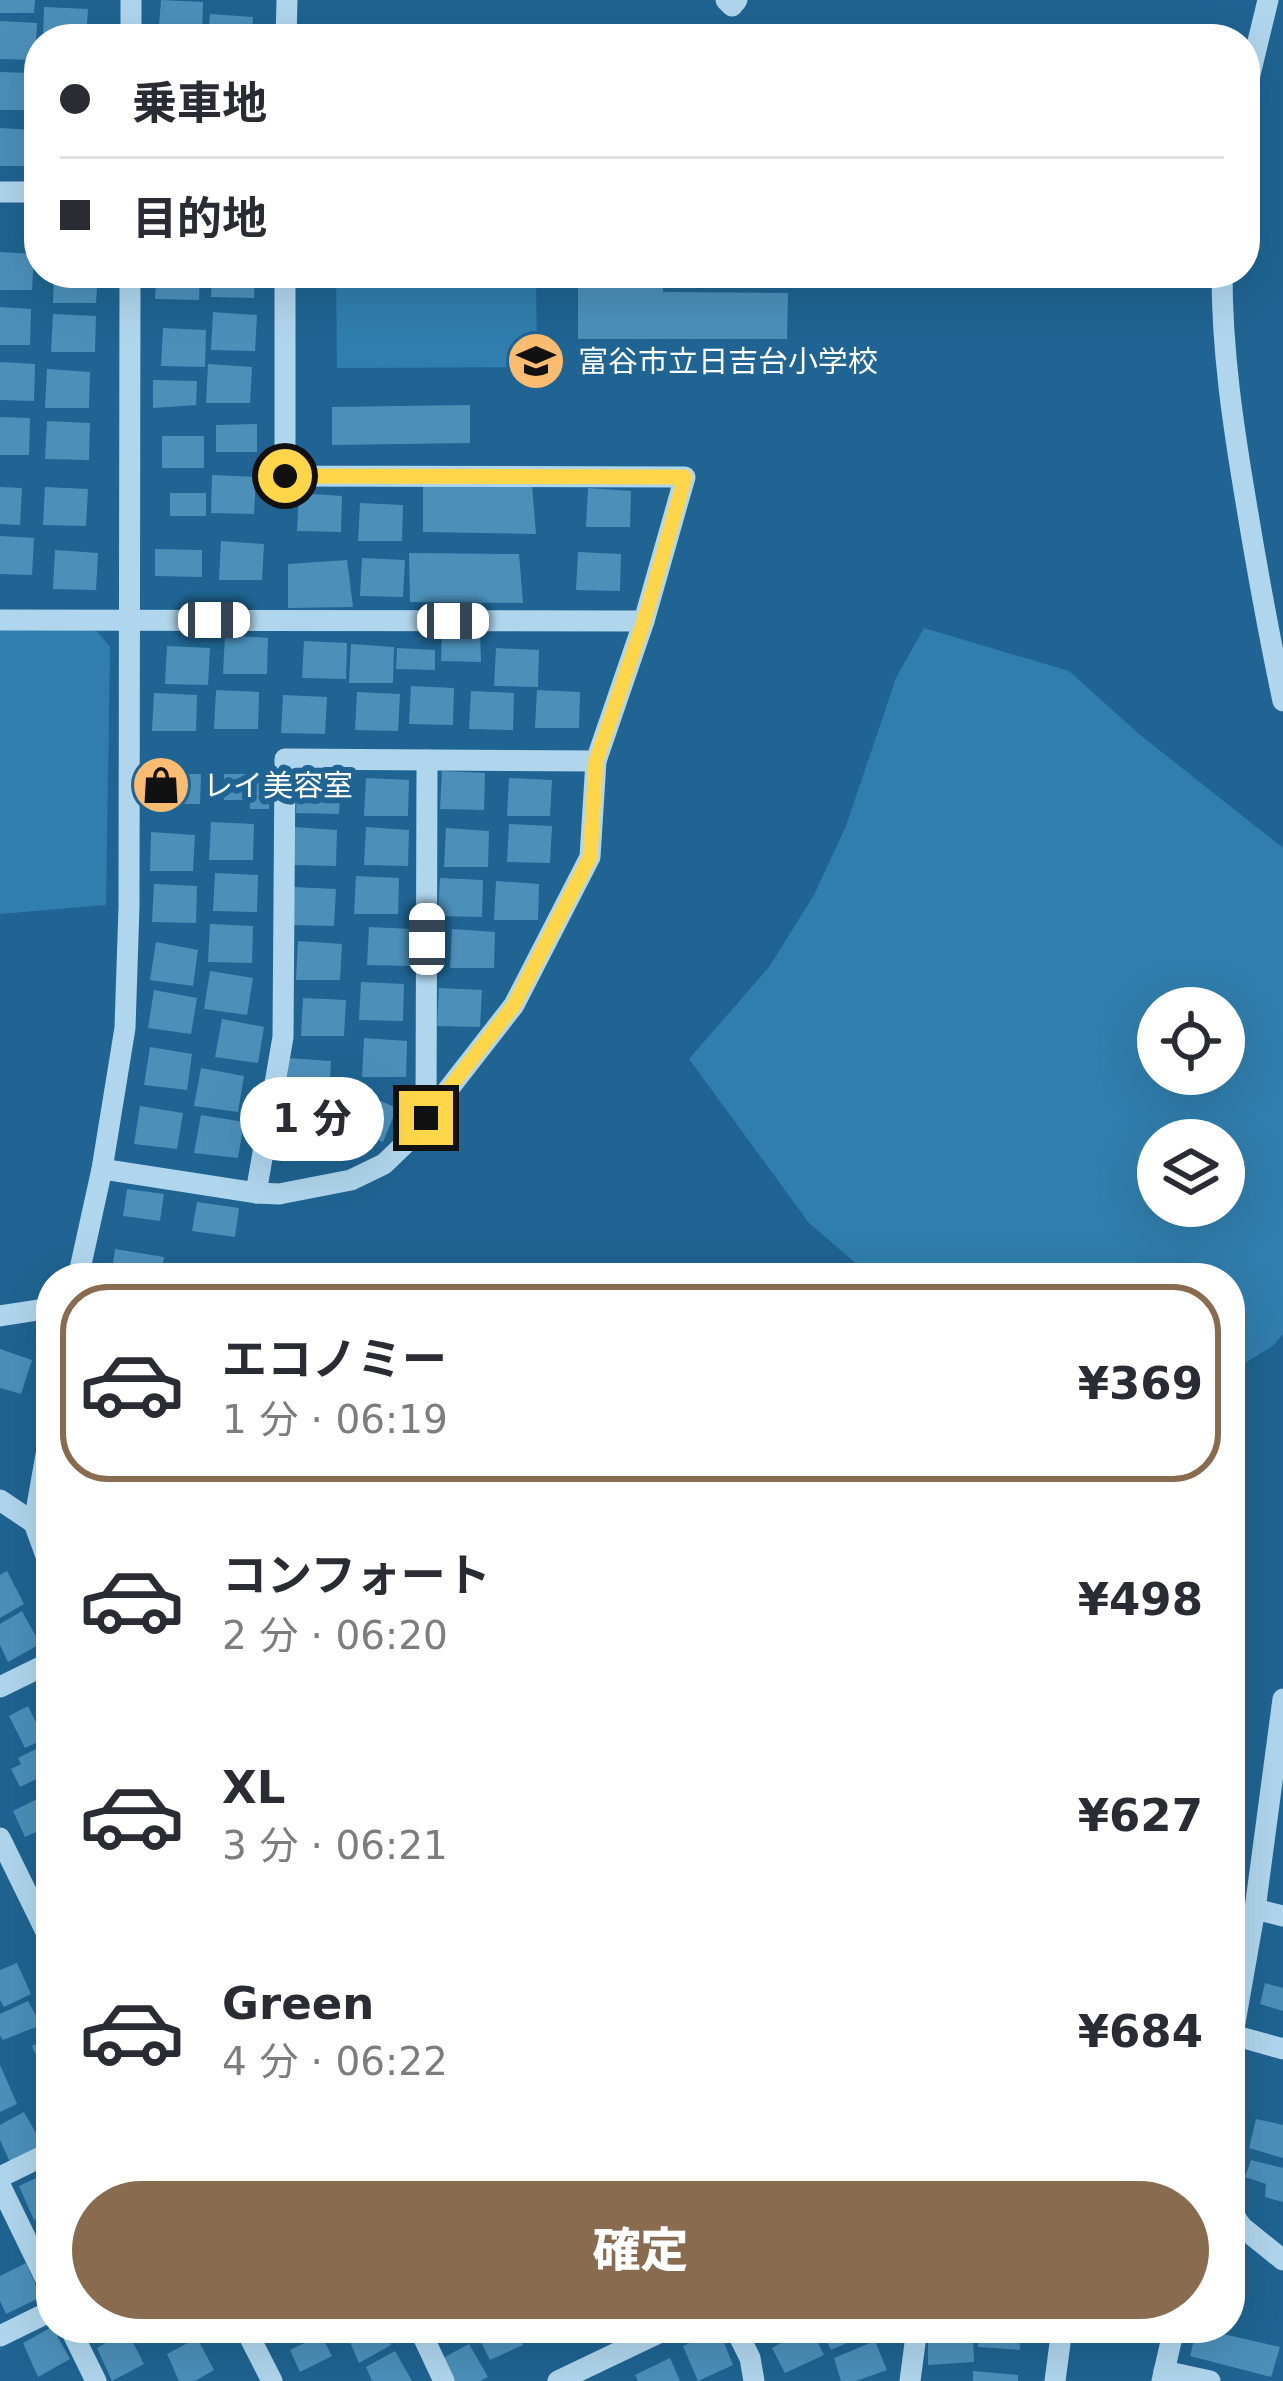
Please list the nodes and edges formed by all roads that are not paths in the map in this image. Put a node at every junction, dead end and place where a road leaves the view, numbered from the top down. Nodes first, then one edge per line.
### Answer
1 (726, 0) edge
2 (737, 0) edge
3 (1268, 0) edge
4 (1260, 33) edge
5 (130, 288) edge
6 (285, 288) edge
7 (1222, 288) edge
8 (0, 620) edge
9 (130, 620) junction
10 (644, 621) junction
11 (1283, 701) edge
12 (428, 760) junction
13 (596, 761) junction
14 (426, 1118) junction
15 (102, 1169) junction
16 (256, 1193) junction
17 (81, 1263) edge
18 (36, 1310) edge
19 (0, 1316) edge
20 (0, 1501) edge
21 (36, 1512) edge
22 (34, 1523) junction
23 (36, 1532) edge
24 (36, 1669) edge
25 (0, 1687) edge
26 (1283, 1699) edge
27 (0, 1838) edge
28 (1255, 1909) junction
29 (36, 1911) edge
30 (1283, 1916) edge
31 (1245, 1965) edge
32 (1245, 2045) edge
33 (1283, 2049) edge
34 (36, 2161) edge
35 (0, 2181) edge
36 (1245, 2229) edge
37 (36, 2258) edge
38 (1283, 2260) edge
39 (36, 2318) edge
40 (0, 2336) edge
41 (77, 2343) edge
42 (253, 2343) edge
43 (426, 2343) edge
44 (638, 2343) edge
45 (743, 2343) edge
46 (915, 2343) edge
47 (1060, 2343) edge
48 (1171, 2343) edge
49 (1163, 2376) edge
50 (96, 2381) edge
51 (272, 2381) edge
52 (445, 2381) edge
53 (559, 2381) edge
54 (754, 2381) edge
55 (910, 2381) edge
56 (1055, 2381) edge
57 (1210, 2381) edge

1 - 2 street
3 - 4 street
5 - 9 street
6 - 10 street
7 - 11 street
8 - 9 street
9 - 10 street
9 - 15 street
10 - 13 street
12 - 13 street
12 - 14 street
12 - 16 street
13 - 14 street
14 - 16 street
15 - 16 street
15 - 17 street
18 - 19 street
20 - 22 street
21 - 22 street
22 - 23 street
24 - 25 street
26 - 28 street
27 - 29 street
28 - 30 street
28 - 31 street
32 - 33 street
34 - 35 street
35 - 37 street
36 - 38 street
39 - 40 street
41 - 50 street
42 - 51 street
43 - 52 street
44 - 53 street
45 - 54 street
46 - 55 street
47 - 56 street
48 - 49 street
49 - 57 street

